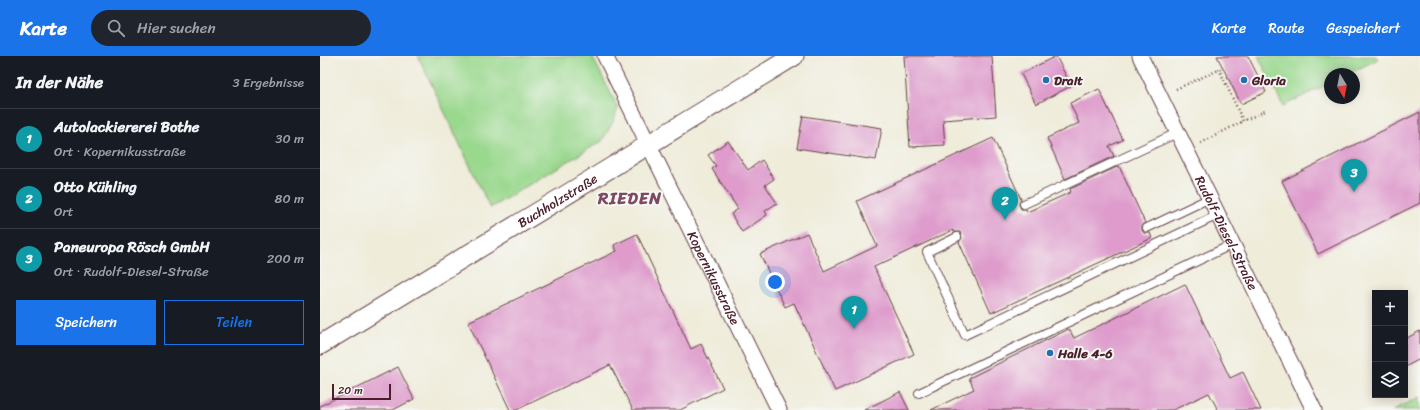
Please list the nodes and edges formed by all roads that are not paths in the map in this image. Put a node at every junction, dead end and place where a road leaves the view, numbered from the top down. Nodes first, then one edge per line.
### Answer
1 (605, 56) edge
2 (794, 56) edge
3 (1140, 56) edge
4 (1177, 132) junction
5 (649, 144) junction
6 (1210, 198) junction
7 (1024, 204) dead end
8 (1218, 215) junction
9 (1147, 228) dead end
10 (957, 237) dead end
11 (1233, 244) junction
12 (320, 345) edge
13 (920, 393) dead end
14 (779, 410) edge
15 (1314, 410) edge

1 - 5 street, Kopernikusstraße
2 - 5 street, Buchholzstraße
3 - 4 street, Rudolf-Diesel-Straße
4 - 6 street, Rudolf-Diesel-Straße
4 - 7 lane
5 - 12 street, Buchholzstraße
5 - 14 street, Kopernikusstraße
6 - 8 street, Rudolf-Diesel-Straße
6 - 9 lane
8 - 10 lane
8 - 11 street, Rudolf-Diesel-Straße
11 - 13 lane
11 - 15 street, Rudolf-Diesel-Straße

